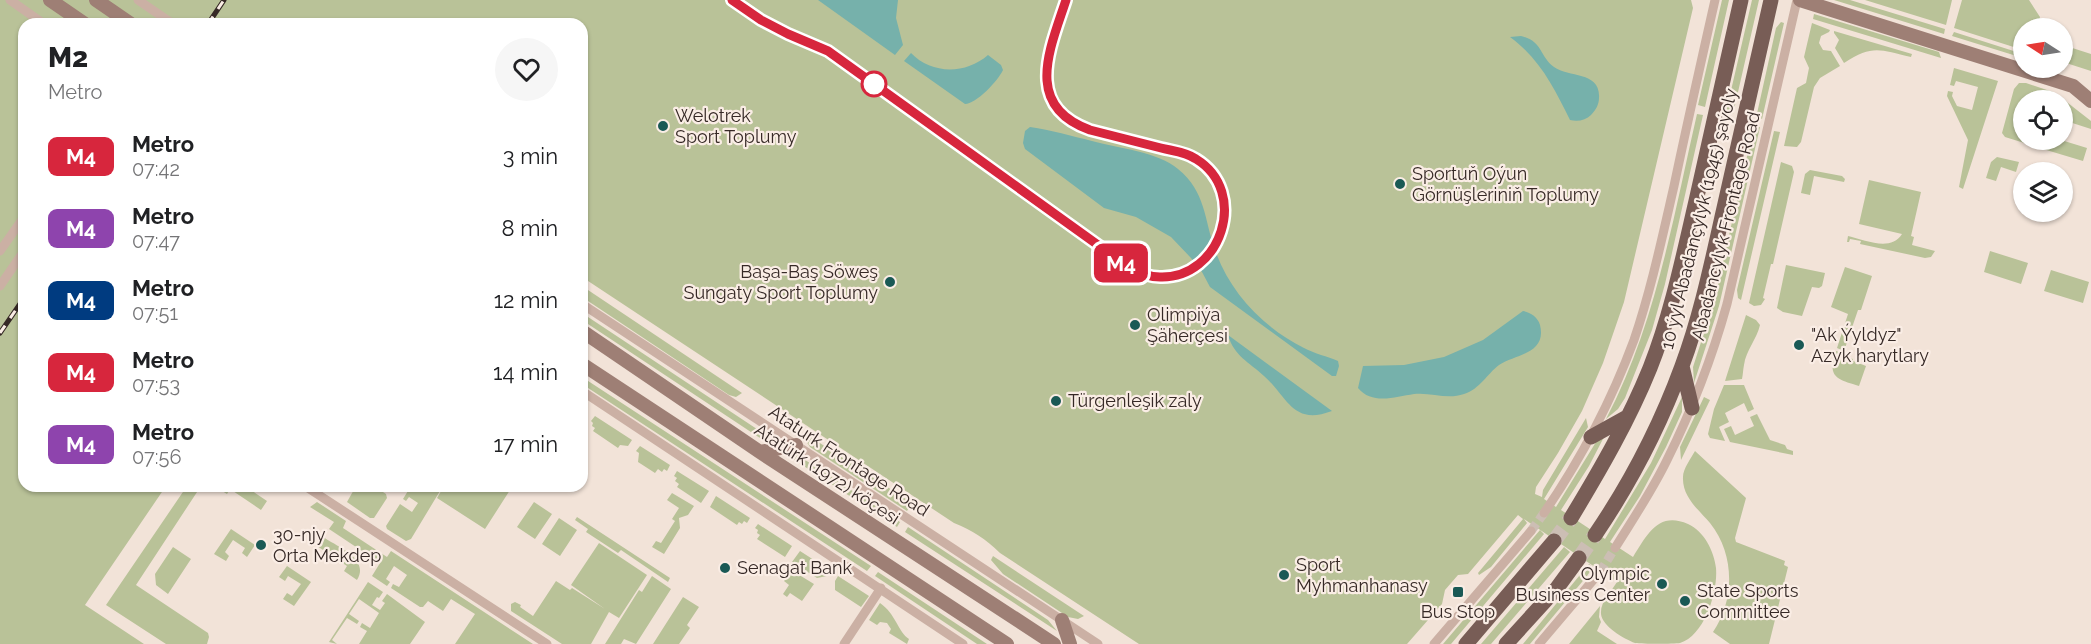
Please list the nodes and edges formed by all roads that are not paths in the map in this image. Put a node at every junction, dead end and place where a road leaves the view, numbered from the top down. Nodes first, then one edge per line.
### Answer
1 (9, 0) edge
2 (50, 0) edge
3 (96, 0) edge
4 (138, 0) edge
5 (1715, 0) edge
6 (1741, 0) edge
7 (1770, 0) edge
8 (1798, 0) edge
9 (35, 18) edge
10 (76, 18) edge
11 (122, 18) edge
12 (157, 18) edge
13 (2091, 101) edge
14 (18, 226) edge
15 (0, 251) edge
16 (18, 260) edge
17 (0, 286) edge
18 (588, 308) edge
19 (588, 335) edge
20 (1682, 366) junction
21 (588, 368) edge
22 (588, 395) edge
23 (1692, 408) junction
24 (1627, 417) junction
25 (1591, 437) junction
26 (796, 445) junction
27 (760, 452) junction
28 (314, 492) edge
29 (1544, 513) tunnel mouth
30 (1571, 518) tunnel mouth
31 (1531, 531) tunnel mouth
32 (1595, 535) tunnel mouth
33 (1554, 542) tunnel mouth
34 (1615, 548) tunnel mouth
35 (1579, 558) tunnel mouth
36 (1600, 572) tunnel mouth
37 (881, 588) junction
38 (1062, 620) junction
39 (547, 644) edge
40 (844, 644) edge
41 (963, 644) edge
42 (1007, 644) edge
43 (1054, 644) edge
44 (1070, 644) edge
45 (1098, 644) edge
46 (1434, 644) edge
47 (1466, 644) edge
48 (1506, 644) edge
49 (1539, 644) edge

1 - 9 street
2 - 10 main road
3 - 11 main road
4 - 12 street
5 - 25 street
6 - 24 main road, 10 ýyl Abadançylyk (1945) şaýoly
7 - 20 main road, 10 ýyl Abadançylyk (1945) şaýoly
8 - 13 main road
8 - 23 street, Abadancylyk Frontage Road
14 - 15 street
16 - 17 street
18 - 26 street, Ataturk Frontage Road
19 - 27 main road, Atatürk (1972) köçesi
20 - 23 main road
20 - 32 main road, 10 ýyl Abadançylyk (1945) şaýoly
21 - 42 main road
22 - 37 street
23 - 34 street, Abadancylyk Frontage Road
24 - 25 main road
24 - 30 main road, 10 ýyl Abadançylyk (1945) şaýoly
25 - 29 street
26 - 27 main road
26 - 38 street, Ataturk Frontage Road
27 - 43 main road, Atatürk (1972) köçesi
28 - 39 street
31 - 46 street
33 - 47 main road
35 - 48 main road
36 - 49 street
37 - 40 street
37 - 41 street
38 - 44 main road
38 - 45 street, Ataturk Frontage Road

